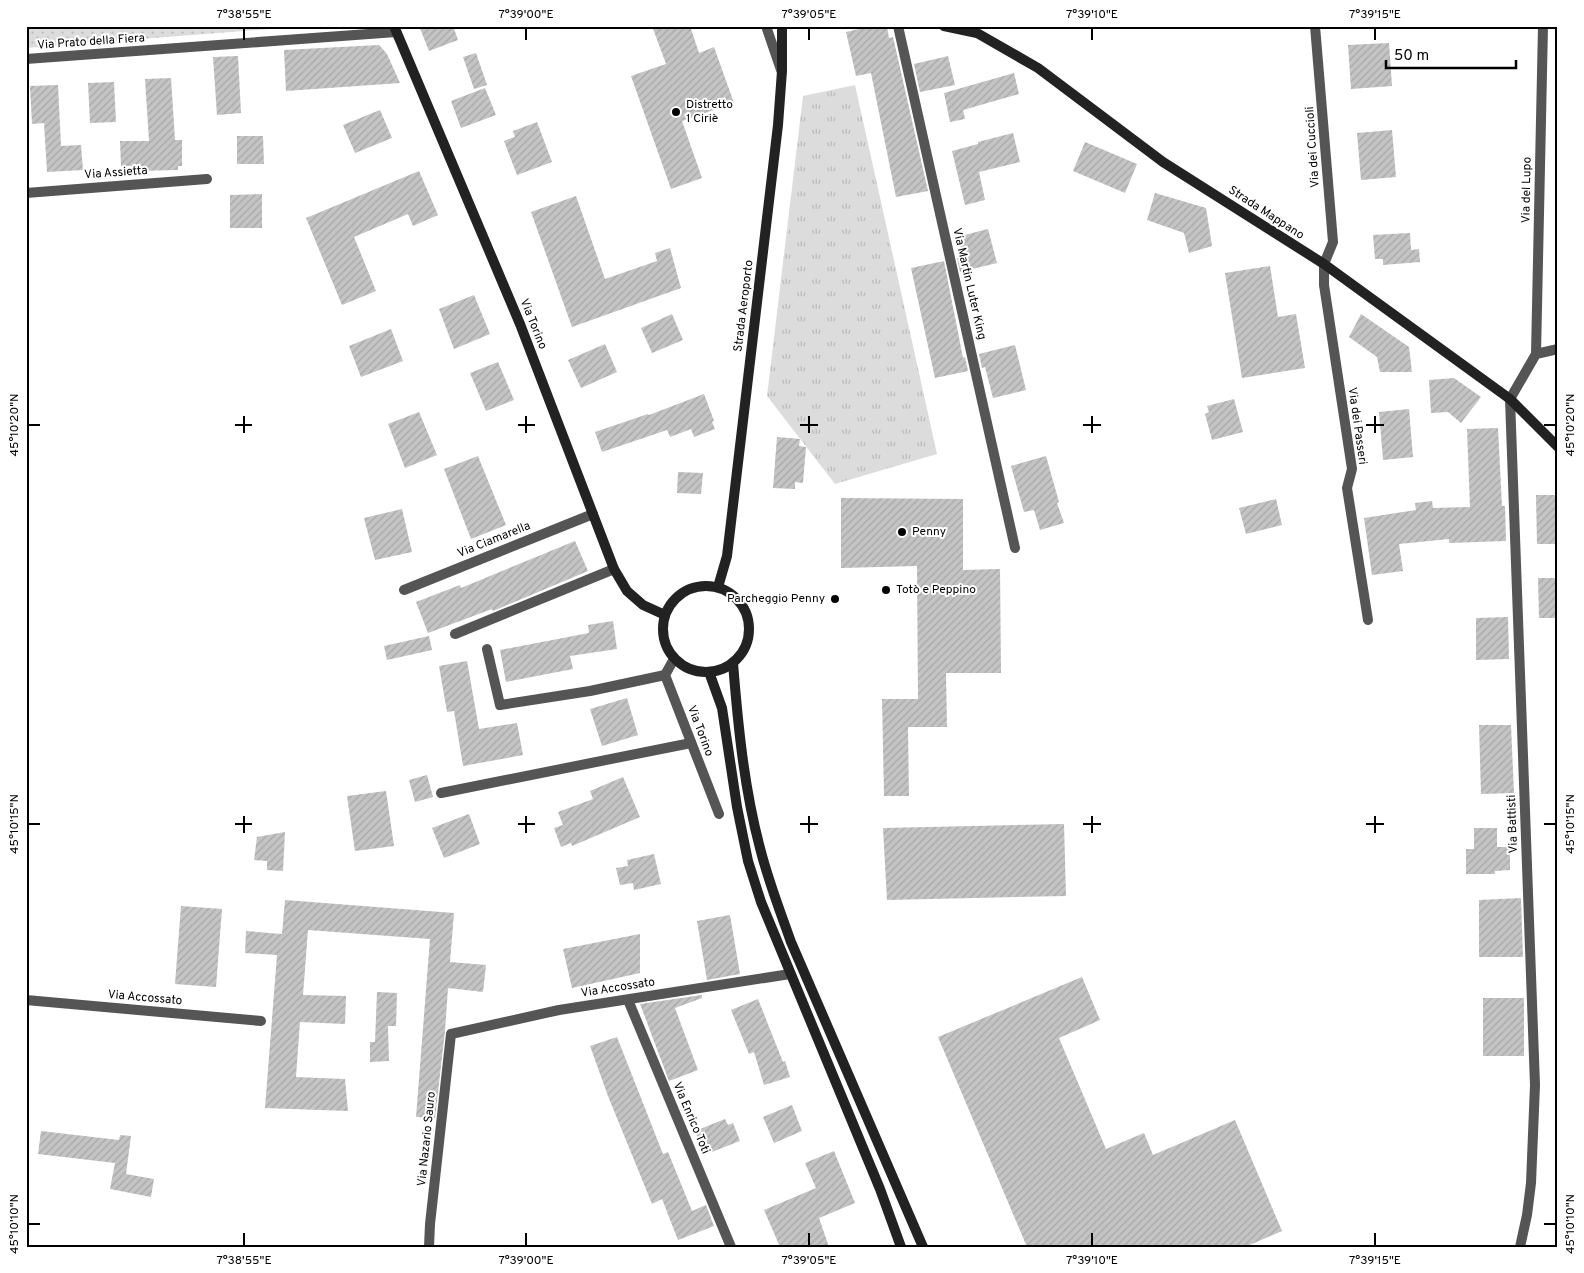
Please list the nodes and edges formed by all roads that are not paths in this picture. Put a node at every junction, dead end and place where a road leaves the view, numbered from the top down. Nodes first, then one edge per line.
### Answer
1 (766, 26) edge
2 (782, 26) edge
3 (898, 26) edge
4 (944, 26) edge
5 (1315, 26) edge
6 (1543, 26) edge
7 (395, 29) edge
8 (26, 60) edge
9 (782, 70) junction
10 (207, 179) dead end
11 (26, 192) edge
12 (1324, 264) junction
13 (1558, 349) edge
14 (1536, 354) junction
15 (1510, 399) junction
16 (1558, 447) edge
17 (593, 514) junction
18 (1015, 548) dead end
19 (614, 569) junction
20 (718, 587) junction
21 (404, 590) dead end
22 (665, 615) junction
23 (1368, 620) dead end
24 (455, 634) dead end
25 (487, 649) dead end
26 (674, 659) junction
27 (733, 663) junction
28 (709, 672) junction
29 (665, 675) junction
30 (691, 743) junction
31 (441, 793) dead end
32 (719, 814) dead end
33 (790, 974) junction
34 (26, 1000) edge
35 (628, 1000) junction
36 (261, 1021) dead end
37 (451, 1034) joint
38 (429, 1247) edge
39 (731, 1247) edge
40 (901, 1247) edge
41 (924, 1247) edge
42 (1520, 1247) edge

1 - 9 street
2 - 9 main road, Strada Aeroporto
3 - 18 street, Via Martin Luter King
4 - 12 main road, Strada Mappano
5 - 12 street, Via dei Cuccioli
6 - 14 street, Via del Lupo
7 - 8 street, Via Prato della Fiera
7 - 17 main road, Via Torino
9 - 20 main road, Strada Aeroporto
10 - 11 street, Via Assietta
12 - 15 main road, Strada Mappano
12 - 23 street, Via dei Passeri
13 - 14 street
14 - 15 street, Via del Lupo
15 - 16 main road, Strada Mappano
15 - 42 street, Via Battisti
17 - 19 main road, Via Torino
17 - 21 street, Via Ciamarella
19 - 22 main road, Via Torino
19 - 24 street
20 - 22 main road
20 - 27 main road
22 - 26 main road
25 - 29 street
26 - 28 main road
26 - 29 street
27 - 28 main road
27 - 41 main road
28 - 33 main road
29 - 30 street, Via Torino
30 - 31 street
30 - 32 street, Via Torino
33 - 35 street, Via Accossato
33 - 40 main road
34 - 36 street, Via Accossato
35 - 37 street, Via Accossato
35 - 39 street, Via Enrico Toti
37 - 38 street, Via Nazario Sauro

